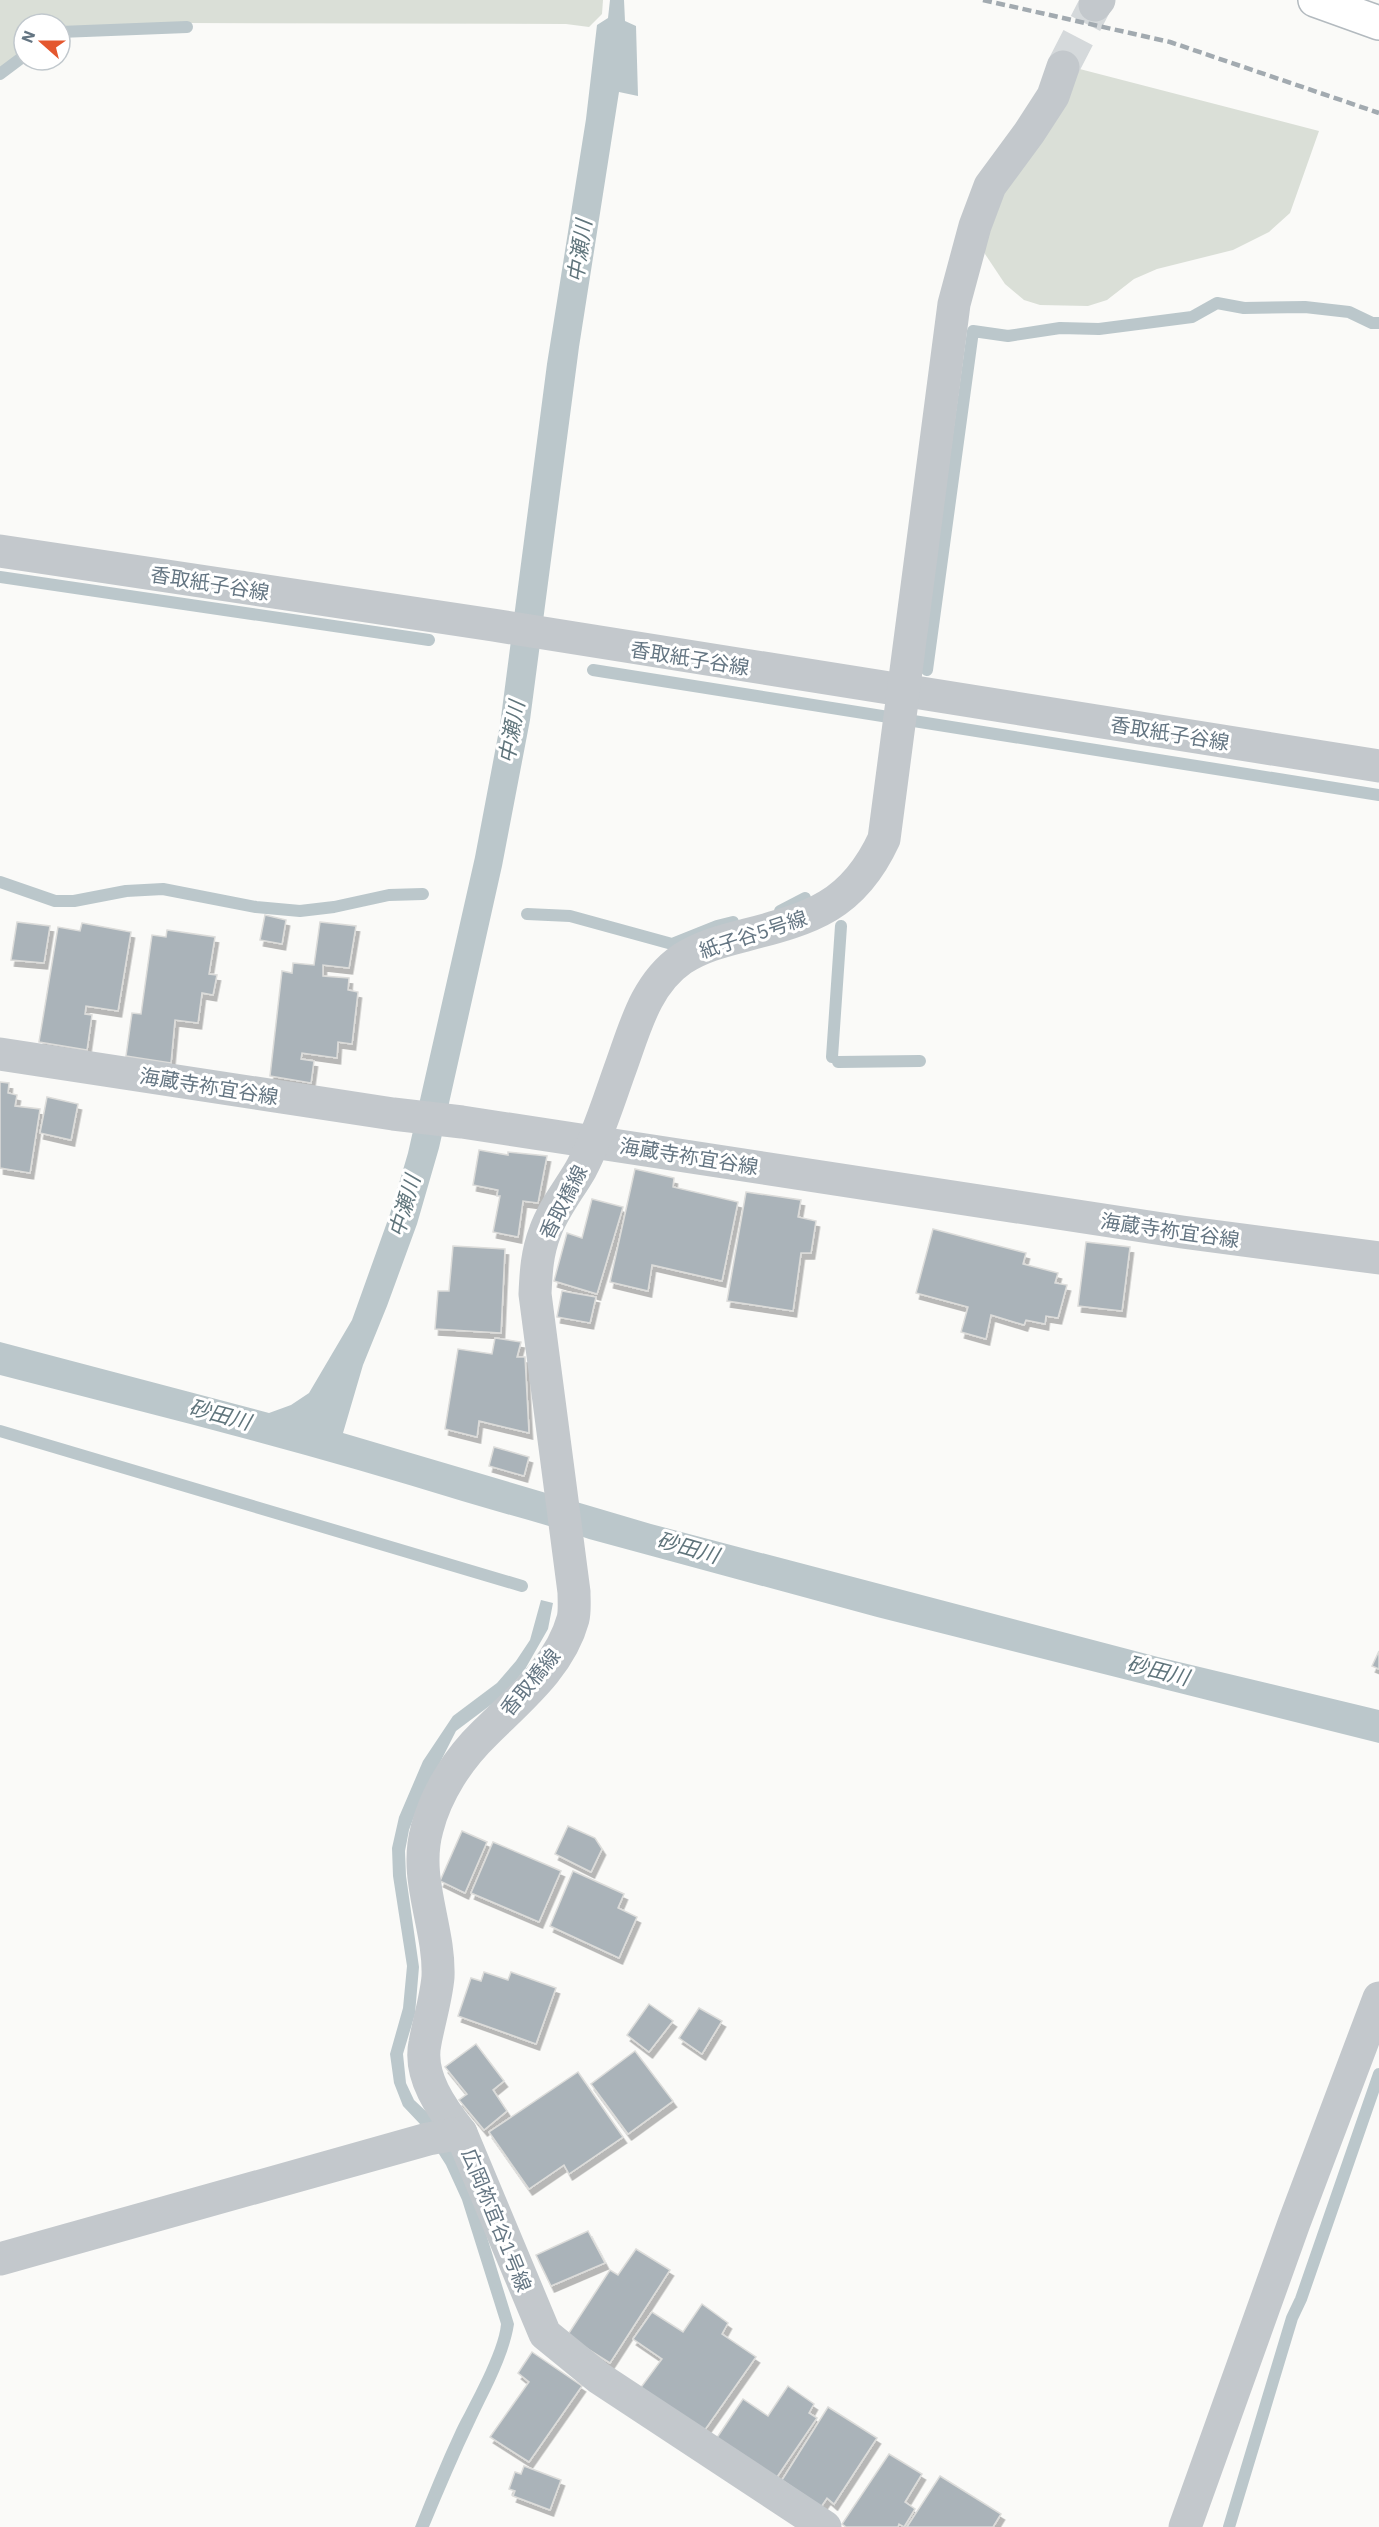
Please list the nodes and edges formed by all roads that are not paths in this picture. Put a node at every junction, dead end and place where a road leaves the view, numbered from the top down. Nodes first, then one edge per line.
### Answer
1 (1315, 0) edge
2 (1379, 23) edge
3 (1063, 67) tunnel mouth
4 (0, 551) edge
5 (903, 692) junction
6 (1379, 766) edge
7 (0, 1054) edge
8 (592, 1141) junction
9 (1379, 1258) edge
10 (1379, 1998) edge
11 (461, 2133) junction
12 (0, 2259) edge
13 (825, 2527) edge
14 (1185, 2527) edge

1 - 2 main road
3 - 5 street, 紙子谷5号線
4 - 5 street, 香取紙子谷線
5 - 6 street, 香取紙子谷線
5 - 8 street, 紙子谷5号線
7 - 8 street, 海蔵寺祢宜谷線
8 - 9 street, 海蔵寺祢宜谷線
8 - 11 street, 香取橋線
10 - 14 street
11 - 12 street, 広岡祢宜谷1号線
11 - 13 street, 広岡祢宜谷1号線

